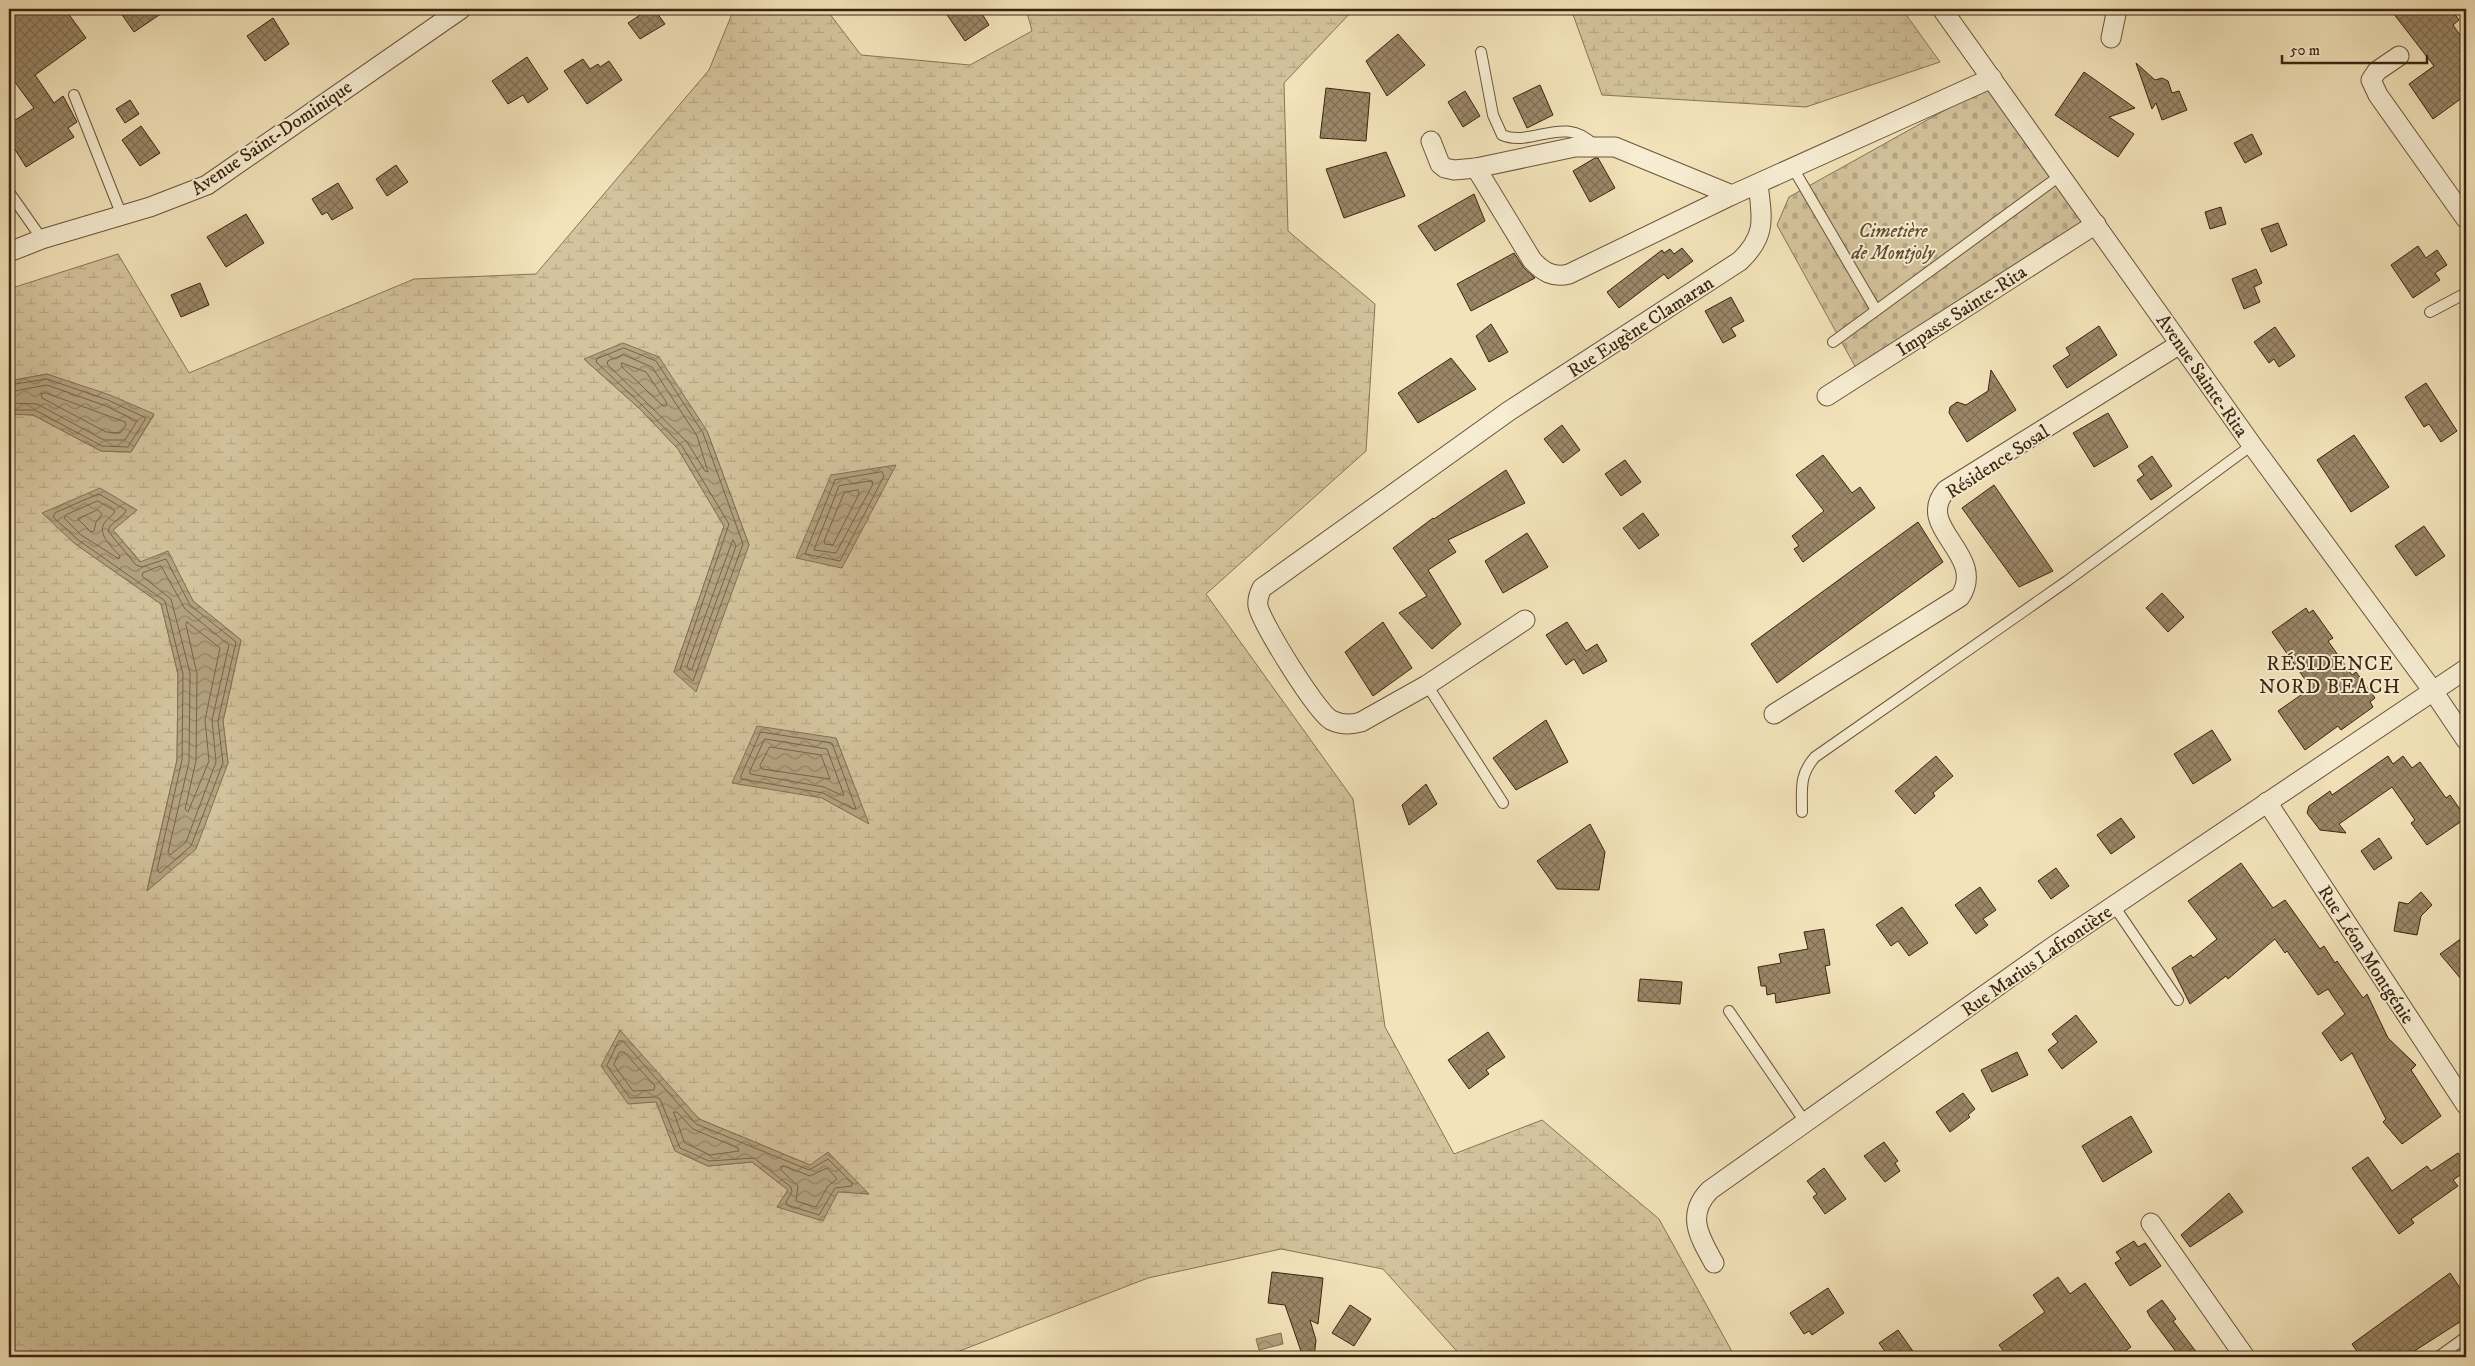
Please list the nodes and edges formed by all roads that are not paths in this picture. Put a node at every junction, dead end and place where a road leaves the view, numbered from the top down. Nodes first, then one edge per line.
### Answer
1 (461, 9) edge
2 (1942, 9) edge
3 (2117, 9) edge
4 (2111, 38) dead end
5 (1481, 52) dead end
6 (2399, 56) dead end
7 (1992, 78) junction
8 (74, 95) dead end
9 (1431, 141) dead end
10 (1595, 146) junction
11 (1476, 168) junction
12 (1793, 168) junction
13 (2061, 175) junction
14 (1758, 184) junction
15 (9, 192) edge
16 (1732, 195) junction
17 (122, 216) junction
18 (2466, 219) edge
19 (2096, 224) junction
20 (42, 239) junction
21 (9, 252) edge
22 (2466, 293) edge
23 (1876, 310) junction
24 (2430, 312) dead end
25 (1833, 342) dead end
26 (2180, 344) junction
27 (1827, 396) dead end
28 (2252, 445) junction
29 (1525, 620) dead end
30 (2466, 669) edge
31 (1427, 685) junction
32 (2433, 691) junction
33 (1774, 714) dead end
34 (2466, 740) edge
35 (2267, 802) junction
36 (1502, 803) dead end
37 (1802, 812) dead end
38 (2114, 906) junction
39 (2178, 1000) dead end
40 (1729, 1011) dead end
41 (2466, 1105) edge
42 (1805, 1122) junction
43 (2151, 1223) dead end
44 (1714, 1264) dead end
45 (2466, 1337) edge
46 (2245, 1357) edge
47 (2438, 1357) edge

1 - 17 street, Avenue Saint-Dominique
2 - 7 street, Avenue Sainte-Rita
3 - 4 street
5 - 10 lane
6 - 18 street
7 - 12 street
7 - 13 street, Avenue Sainte-Rita
8 - 17 lane
9 - 11 street
10 - 11 street
10 - 16 street
11 - 16 street
12 - 14 street
12 - 23 lane
13 - 19 street, Avenue Sainte-Rita
13 - 23 lane
14 - 16 street
14 - 31 street, Rue Eugène Clamaran
15 - 20 lane
17 - 20 street, Avenue Saint-Dominique
19 - 26 street, Avenue Sainte-Rita
19 - 27 street, Impasse Sainte-Rita
20 - 21 street, Avenue Saint-Dominique
22 - 24 lane
23 - 25 lane
26 - 28 street, Avenue Sainte-Rita
26 - 33 street, Résidence Sosal
28 - 32 street, Avenue Sainte-Rita
28 - 37 lane
29 - 31 street
30 - 32 street, Rue Marius Lafrontière
31 - 36 lane
32 - 34 street, Avenue Sainte-Rita
32 - 35 street, Rue Marius Lafrontière
35 - 38 street, Rue Marius Lafrontière
35 - 41 street, Rue Léon Montgénie
38 - 39 lane
38 - 42 street, Rue Marius Lafrontière
40 - 42 lane
42 - 44 street, Rue Marius Lafrontière
43 - 46 street
45 - 47 lane

